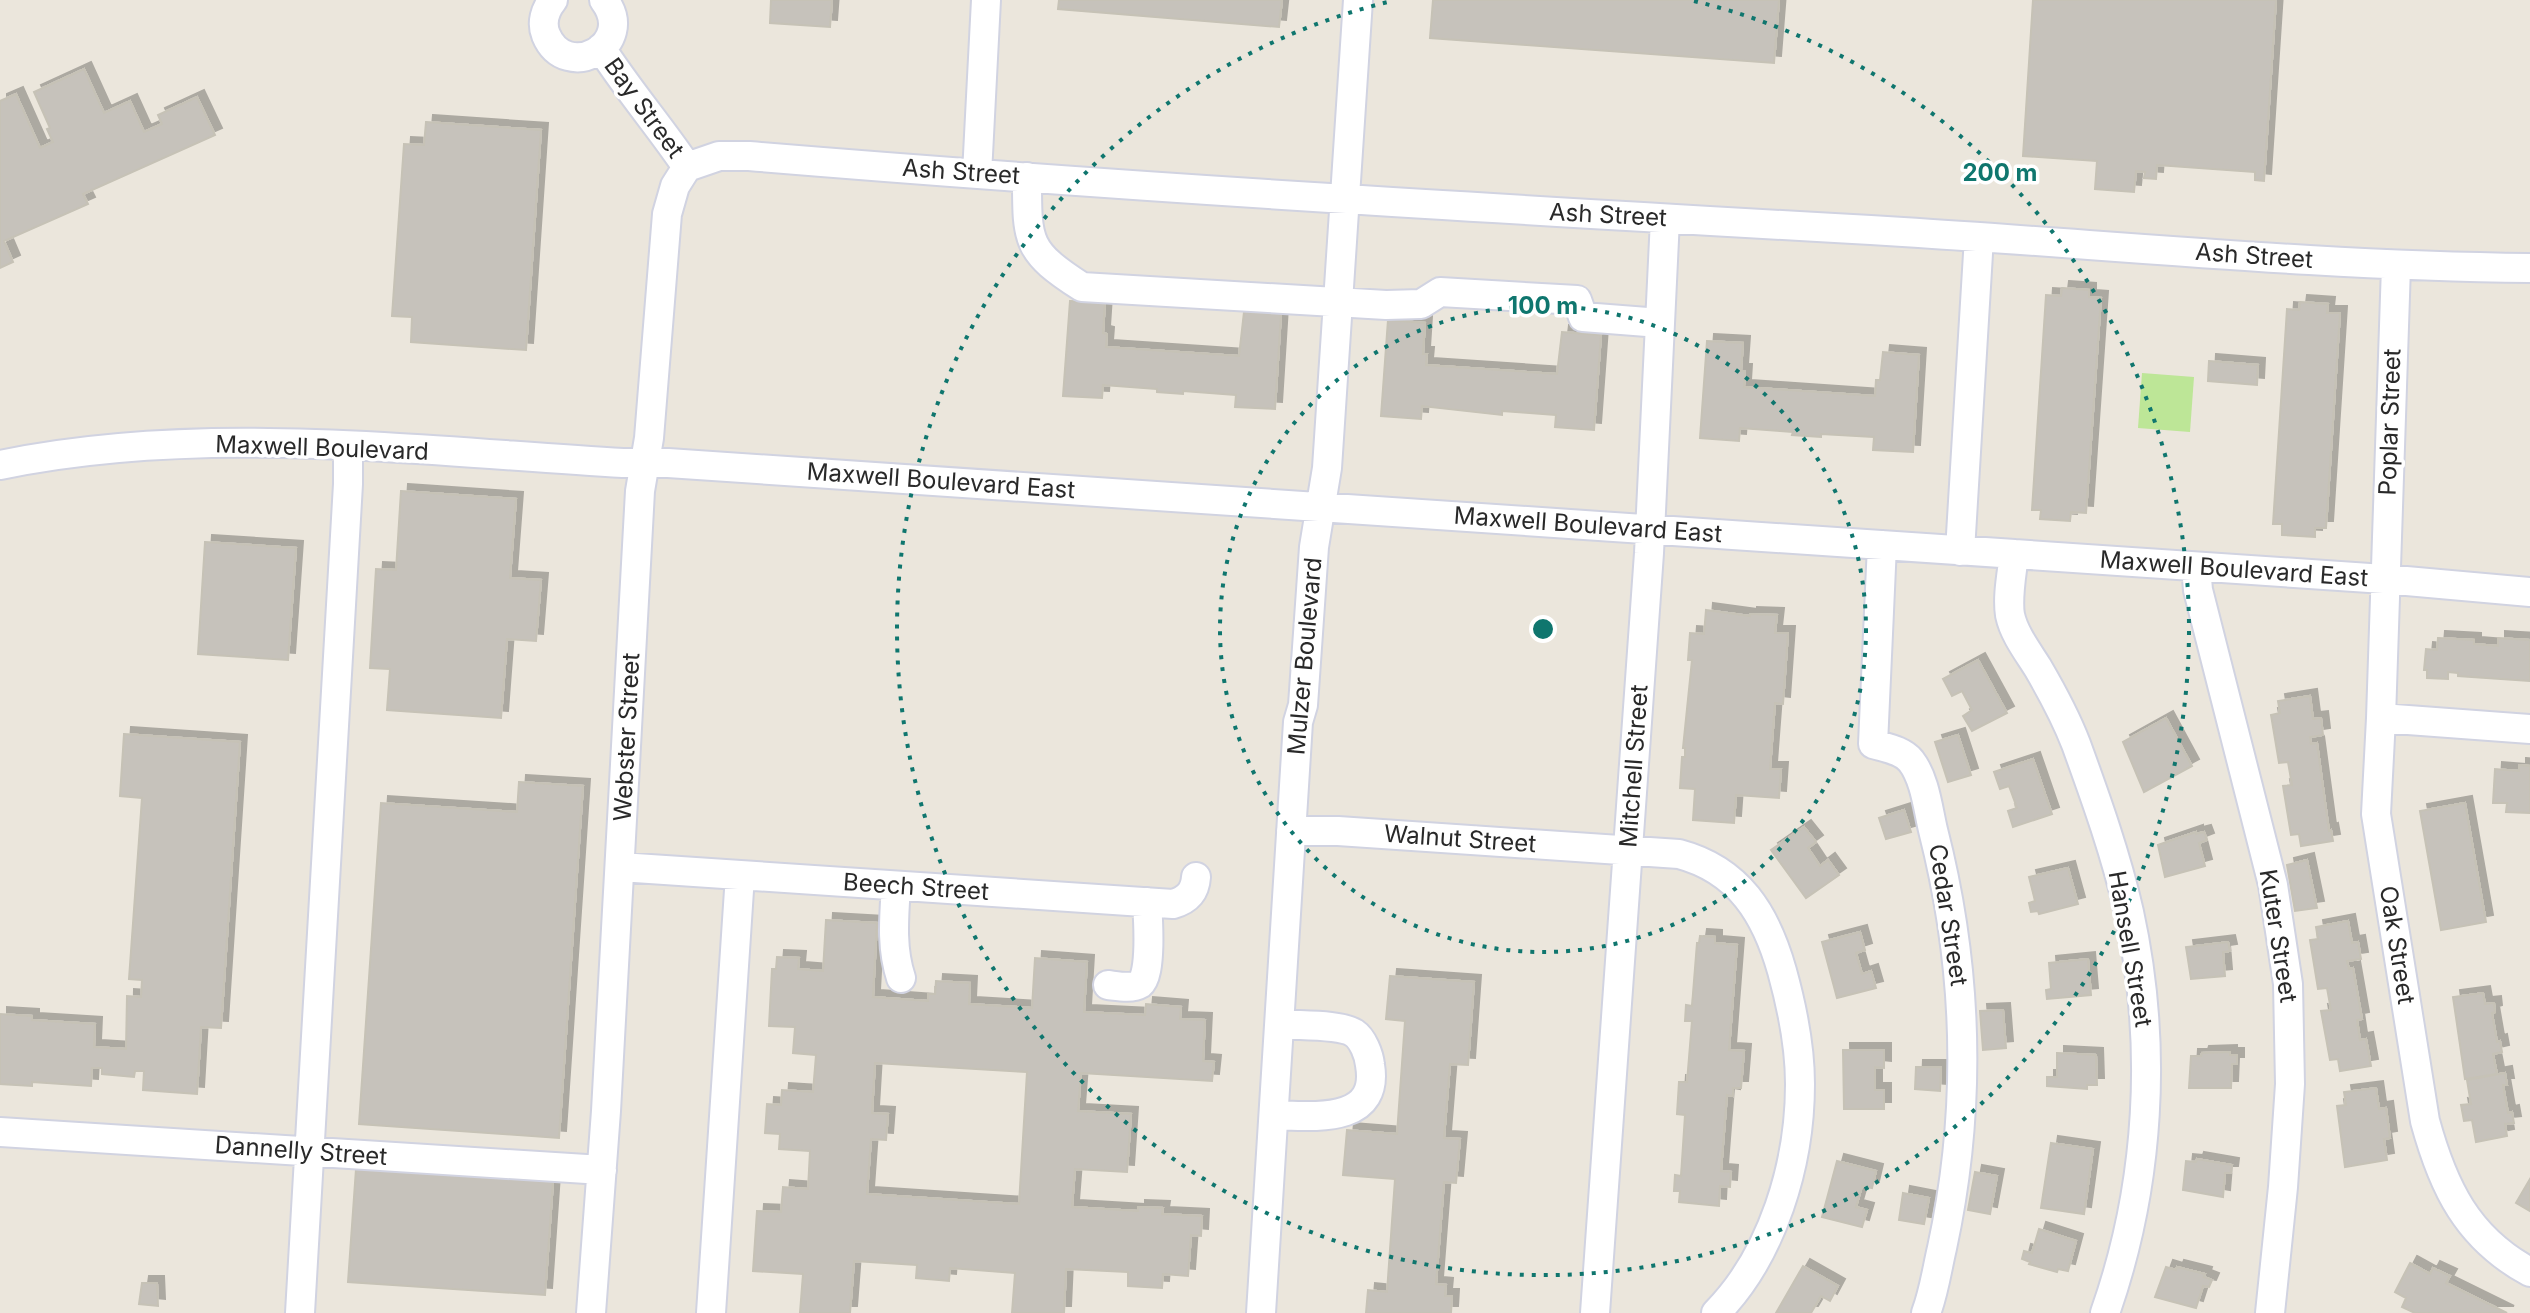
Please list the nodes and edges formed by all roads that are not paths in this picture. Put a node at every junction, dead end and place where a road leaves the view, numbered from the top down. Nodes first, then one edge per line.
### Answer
1 (553, 0) edge
2 (604, 0) edge
3 (986, 0) edge
4 (1358, 0) edge
5 (601, 48) junction
6 (687, 167) junction
7 (977, 174) junction
8 (1027, 177) junction
9 (1345, 199) junction
10 (1665, 219) junction
11 (1979, 237) junction
12 (2396, 266) junction
13 (2530, 268) edge
14 (1336, 302) junction
15 (1660, 323) junction
16 (348, 447) junction
17 (646, 463) junction
18 (0, 465) edge
19 (1320, 507) junction
20 (1650, 530) junction
21 (1882, 545) junction
22 (1960, 551) junction
23 (2014, 554) junction
24 (2196, 567) junction
25 (2384, 579) junction
26 (2530, 592) edge
27 (2381, 718) junction
28 (2530, 729) edge
29 (1291, 831) junction
30 (1628, 850) junction
31 (620, 867) junction
32 (740, 875) junction
33 (1196, 877) dead end
34 (896, 886) junction
35 (1147, 902) junction
36 (901, 978) dead end
37 (1108, 985) dead end
38 (1280, 1024) junction
39 (1274, 1115) junction
40 (0, 1132) edge
41 (310, 1152) junction
42 (602, 1170) junction
43 (2530, 1272) edge
44 (300, 1313) edge
45 (591, 1313) edge
46 (711, 1313) edge
47 (1261, 1313) edge
48 (1595, 1313) edge
49 (1716, 1313) edge
50 (1926, 1313) edge
51 (2105, 1313) edge
52 (2270, 1313) edge

1 - 5 street
2 - 5 street
3 - 7 street
4 - 9 street, Mulzer Boulevard
5 - 6 street, Bay Street
6 - 7 street, Ash Street
6 - 17 street, Webster Street
7 - 8 street, Ash Street
8 - 9 street, Ash Street
8 - 14 street
9 - 10 street, Ash Street
9 - 14 street, Mulzer Boulevard
10 - 11 street, Ash Street
10 - 15 street, Mitchell Street
11 - 12 street, Ash Street
11 - 22 street
12 - 13 street, Ash Street
12 - 25 street, Poplar Street
14 - 15 street
14 - 19 street, Mulzer Boulevard
15 - 20 street, Mitchell Street
16 - 17 street, Maxwell Boulevard
16 - 18 street, Maxwell Boulevard
16 - 41 street
17 - 19 street, Maxwell Boulevard East
17 - 31 street, Webster Street
19 - 20 street, Maxwell Boulevard East
19 - 29 street, Mulzer Boulevard
20 - 21 street, Maxwell Boulevard East
20 - 30 street, Mitchell Street
21 - 22 street, Maxwell Boulevard East
21 - 50 street, Cedar Street
22 - 23 street, Maxwell Boulevard East
23 - 24 street, Maxwell Boulevard East
23 - 51 street, Hansell Street
24 - 25 street, Maxwell Boulevard East
24 - 52 street, Kuter Street
25 - 26 street, Maxwell Boulevard East
25 - 27 street, Oak Street
27 - 28 street
27 - 43 street, Oak Street
29 - 30 street, Walnut Street
29 - 38 street, Mulzer Boulevard
30 - 48 street, Mitchell Street
30 - 49 street, Walnut Street
31 - 32 street, Beech Street
31 - 42 street, Webster Street
32 - 34 street, Beech Street
32 - 46 street
33 - 35 street, Beech Street
34 - 35 street, Beech Street
34 - 36 street
35 - 37 street
38 - 39 street, Mulzer Boulevard
38 - 39 street
39 - 47 street, Mulzer Boulevard
40 - 41 street, Dannelly Street
41 - 42 street, Dannelly Street
41 - 44 street
42 - 45 street, Webster Street

